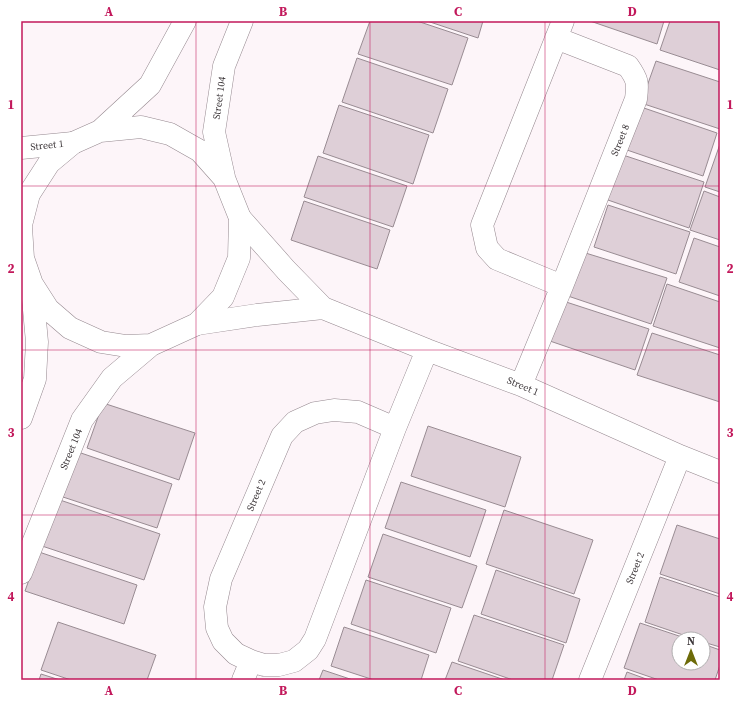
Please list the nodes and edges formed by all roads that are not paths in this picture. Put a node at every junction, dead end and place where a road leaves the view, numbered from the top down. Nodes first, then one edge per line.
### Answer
1 (185, 21) edge
2 (242, 21) edge
3 (560, 29) edge
4 (100, 131) junction
5 (74, 142) junction
6 (21, 148) edge
7 (224, 178) junction
8 (240, 218) junction
9 (21, 226) edge
10 (22, 257) edge
11 (32, 284) junction
12 (562, 286) junction
13 (323, 308) junction
14 (197, 324) junction
15 (151, 344) junction
16 (427, 350) junction
17 (521, 385) junction
18 (21, 418) edge
19 (395, 428) junction
20 (680, 456) junction
21 (720, 472) edge
22 (21, 573) edge
23 (247, 671) edge
24 (590, 680) edge

1 - 4 street
2 - 7 street, Street 104
3 - 12 street, Street 8
3 - 12 street, Street 8
4 - 5 street
4 - 7 street
5 - 6 street, Street 1
5 - 9 street
7 - 8 street
8 - 13 street, Street 1
8 - 14 street
9 - 10 street
10 - 11 street
11 - 15 street
11 - 18 street
12 - 17 street, Street 8
13 - 14 street, Street 1
13 - 16 street, Street 1
14 - 15 street
15 - 22 street, Street 104
16 - 17 street, Street 1
16 - 19 street, Street 2
17 - 20 street, Street 1
19 - 23 street, Street 2
19 - 23 street, Street 2
20 - 21 street, Street 1
20 - 24 street, Street 2

